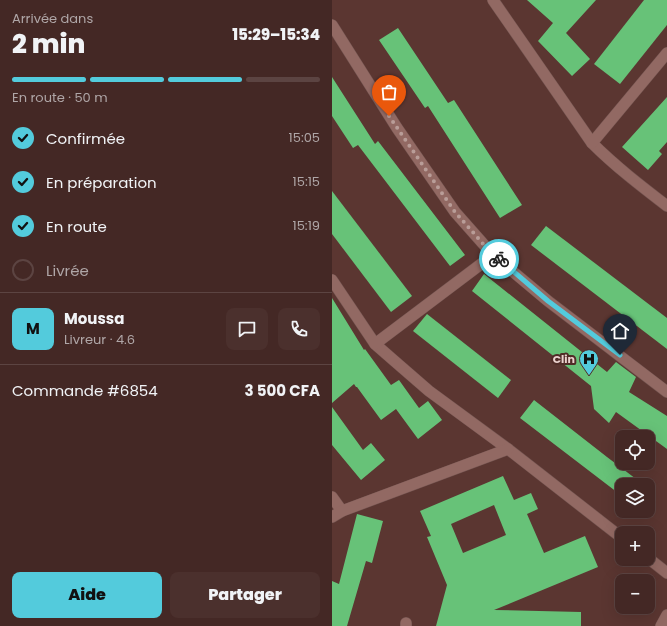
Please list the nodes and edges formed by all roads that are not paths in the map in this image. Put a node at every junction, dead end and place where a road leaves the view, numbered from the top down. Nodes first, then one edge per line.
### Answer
1 (493, 0) edge
2 (332, 25) edge
3 (667, 54) edge
4 (592, 143) junction
5 (667, 206) edge
6 (493, 255) junction
7 (332, 280) edge
8 (375, 344) junction
9 (667, 392) edge
10 (508, 449) junction
11 (332, 498) edge
12 (342, 512) junction
13 (332, 517) edge
14 (615, 533) edge
15 (655, 564) edge
16 (667, 573) edge
17 (667, 615) edge
18 (661, 626) edge

1 - 4 street
2 - 6 street
3 - 4 street
4 - 5 street
6 - 8 street
6 - 9 street
7 - 8 street
8 - 10 street
10 - 12 street
10 - 14 street
11 - 12 street
12 - 13 street
15 - 16 street
17 - 18 street

